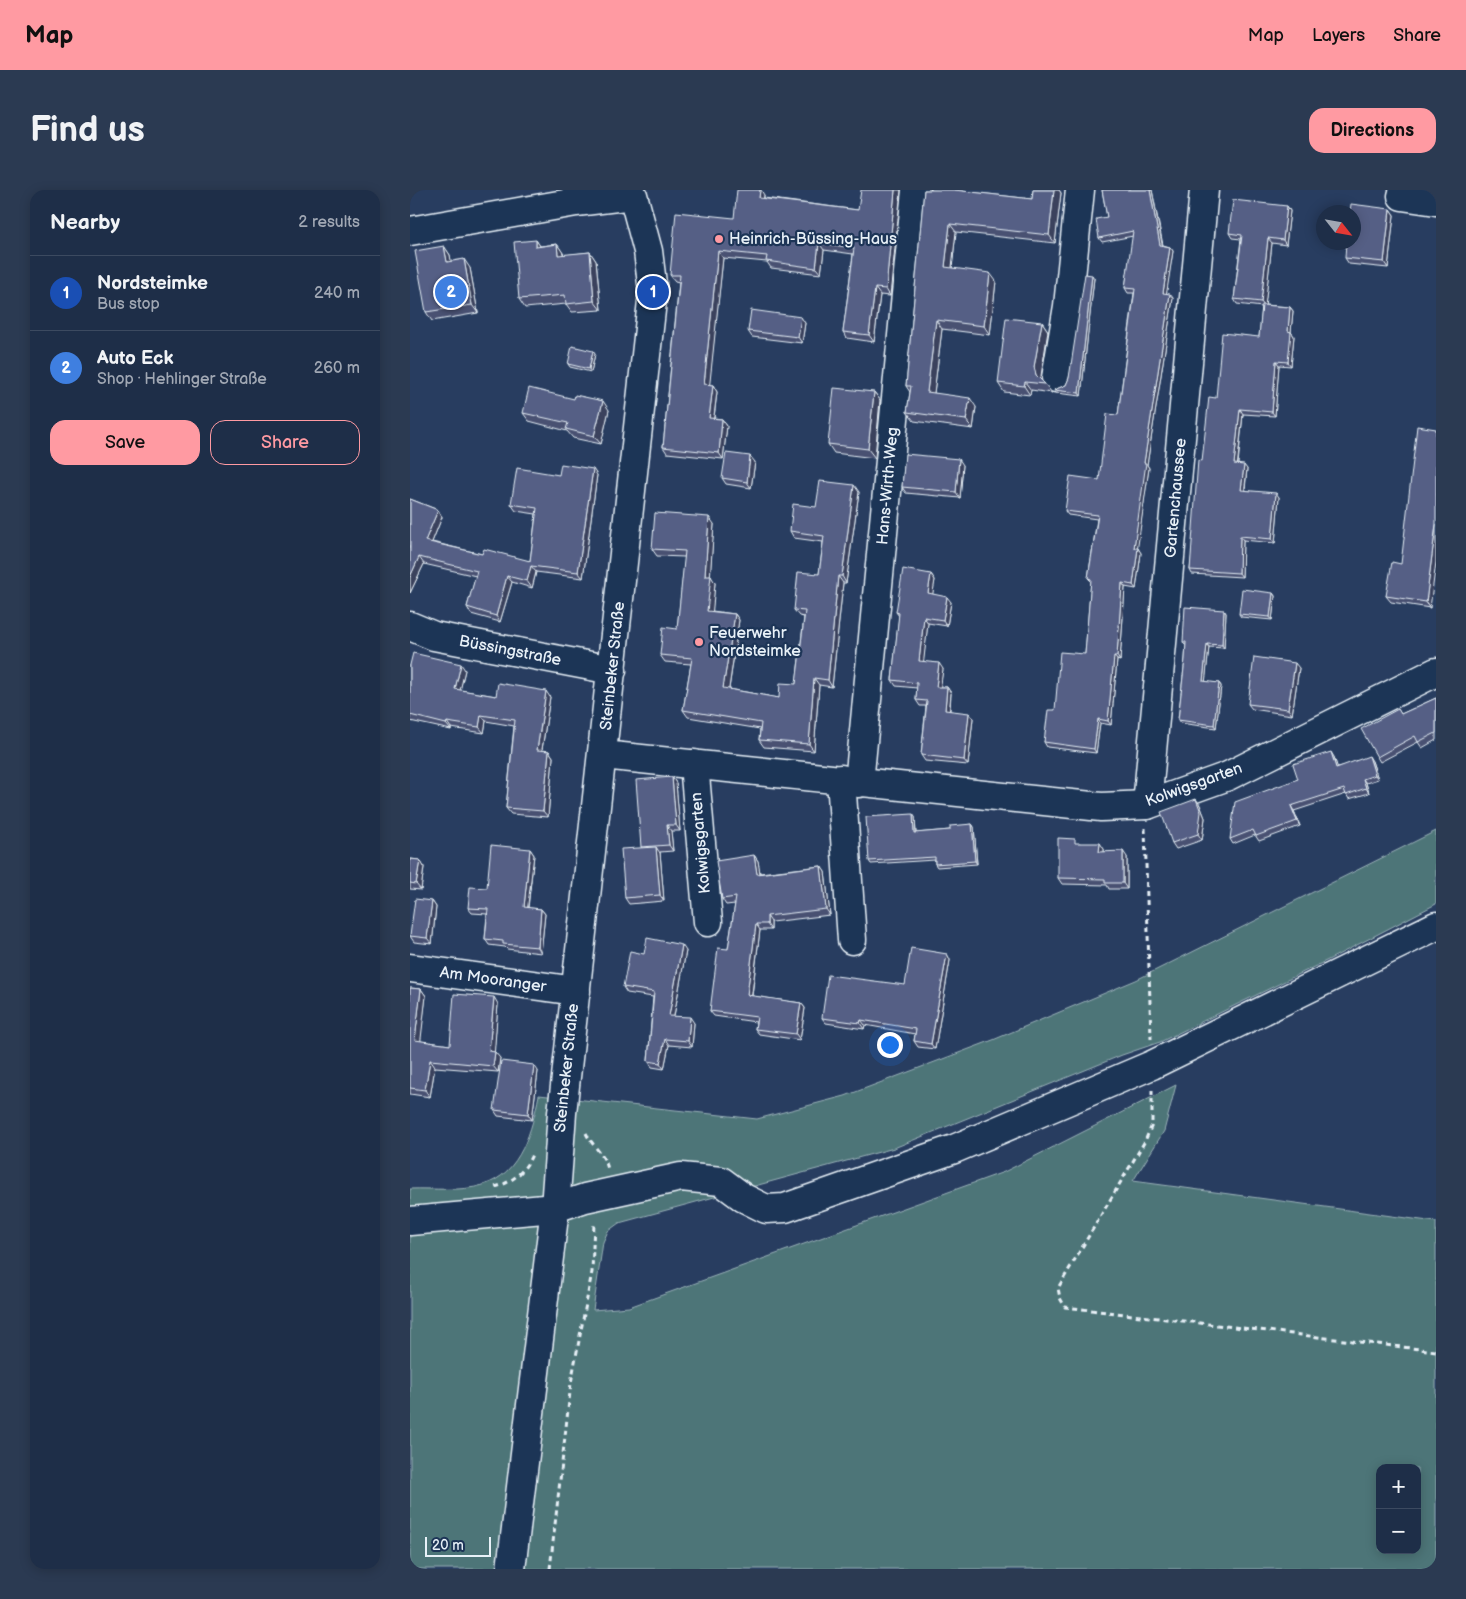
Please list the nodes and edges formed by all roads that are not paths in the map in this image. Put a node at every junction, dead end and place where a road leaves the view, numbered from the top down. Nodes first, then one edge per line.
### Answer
1 (916, 190) edge
2 (1080, 190) edge
3 (1204, 190) edge
4 (643, 193) edge
5 (573, 196) edge
6 (1402, 196) dead end
7 (1436, 201) edge
8 (410, 231) edge
9 (1056, 378) dead end
10 (410, 626) edge
11 (612, 670) junction
12 (1436, 672) edge
13 (604, 755) junction
14 (694, 764) junction
15 (850, 781) junction
16 (1148, 805) junction
17 (708, 922) dead end
18 (1436, 926) edge
19 (852, 940) dead end
20 (410, 968) edge
21 (576, 992) junction
22 (555, 1208) junction
23 (410, 1221) edge
24 (511, 1569) edge

1 - 15 street, Hans-Wirth-Weg
2 - 9 street
3 - 16 street, Gartenchaussee
4 - 5 street, Steinbeker Straße
4 - 11 street, Steinbeker Straße
5 - 8 street, Steinbeker Straße
6 - 7 street
10 - 11 street, Büssingstraße
11 - 13 street, Steinbeker Straße
12 - 16 street, Kolwigsgarten
13 - 14 street, Kolwigsgarten
13 - 21 street, Steinbeker Straße
14 - 15 street, Kolwigsgarten
14 - 17 street, Kolwigsgarten
15 - 16 street, Kolwigsgarten
15 - 19 street
18 - 22 street
20 - 21 street, Am Mooranger
21 - 22 street, Steinbeker Straße
22 - 23 street
22 - 24 street, Steinbeker Straße

